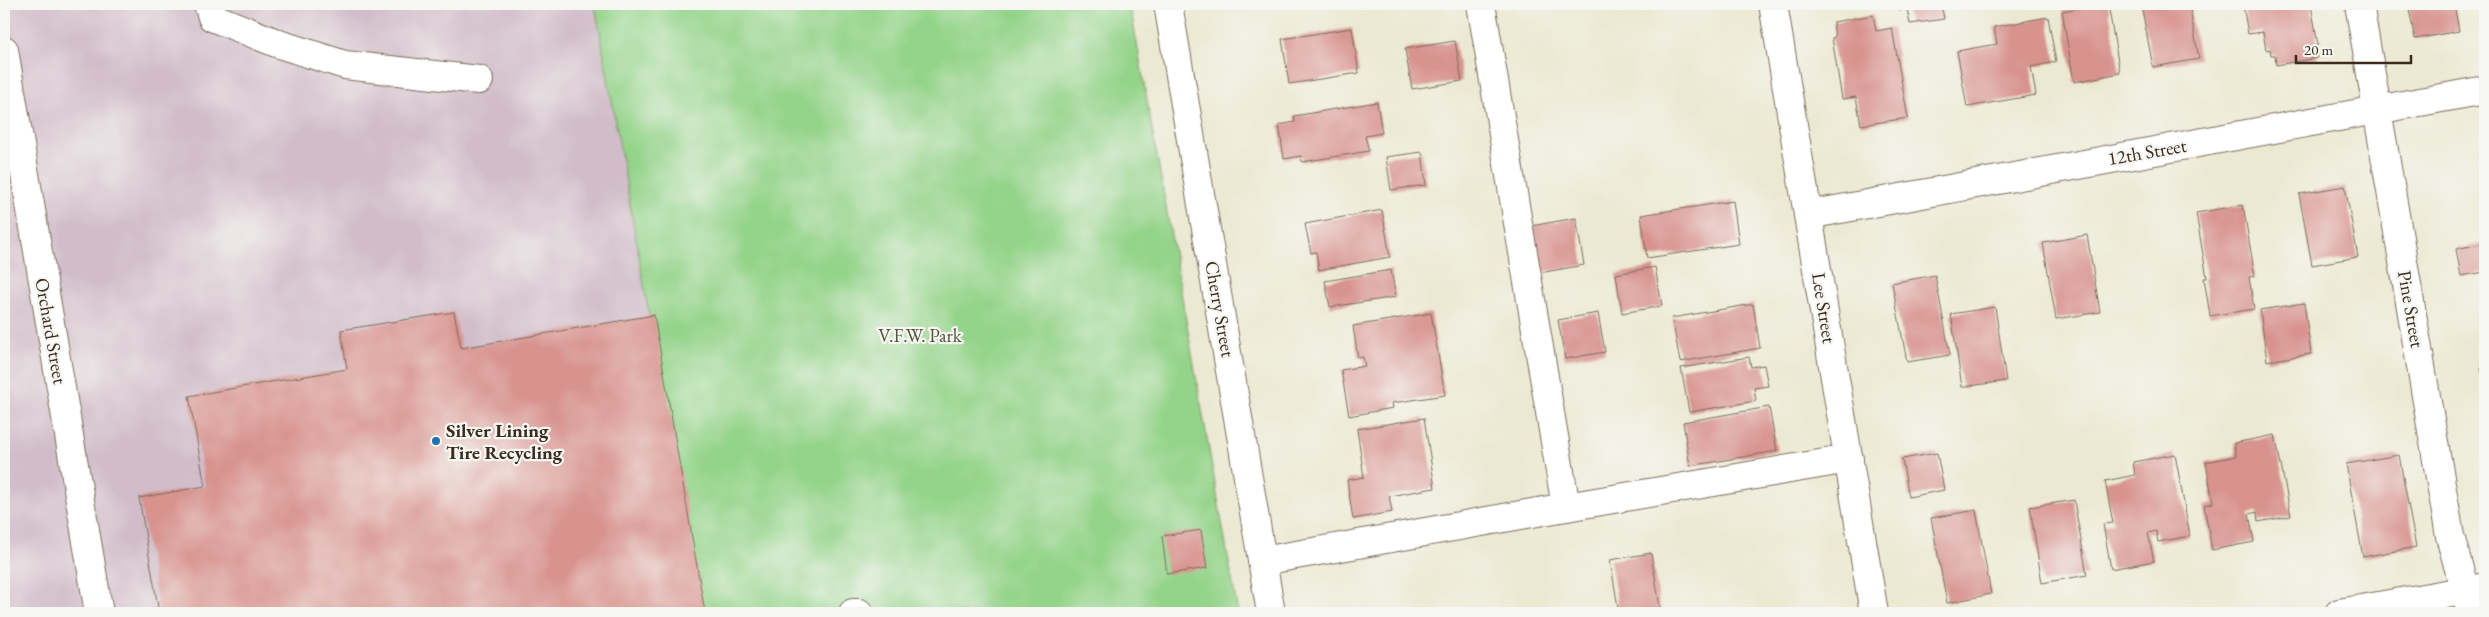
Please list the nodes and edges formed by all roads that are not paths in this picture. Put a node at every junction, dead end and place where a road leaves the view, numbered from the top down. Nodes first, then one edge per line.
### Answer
1 (208, 4) edge
2 (1168, 4) edge
3 (1481, 4) edge
4 (1773, 4) edge
5 (2359, 4) edge
6 (4, 50) edge
7 (479, 80) dead end
8 (2485, 90) edge
9 (2377, 110) junction
10 (1808, 215) junction
11 (1849, 459) junction
12 (1566, 507) junction
13 (1262, 561) junction
14 (2473, 597) edge
15 (99, 613) edge
16 (853, 613) edge
17 (859, 613) edge
18 (1271, 613) edge
19 (1874, 613) edge
20 (2339, 613) edge

1 - 7 street
2 - 13 street, Cherry Street
3 - 12 street
4 - 10 street, Lee Street
5 - 9 street, Pine Street
6 - 15 street, Orchard Street
8 - 9 street, 12th Street
9 - 10 street, 12th Street
9 - 14 street, Pine Street
10 - 11 street, Lee Street
11 - 12 street
11 - 19 street, Lee Street
12 - 13 street
13 - 18 street, Cherry Street
14 - 20 street
16 - 17 street

